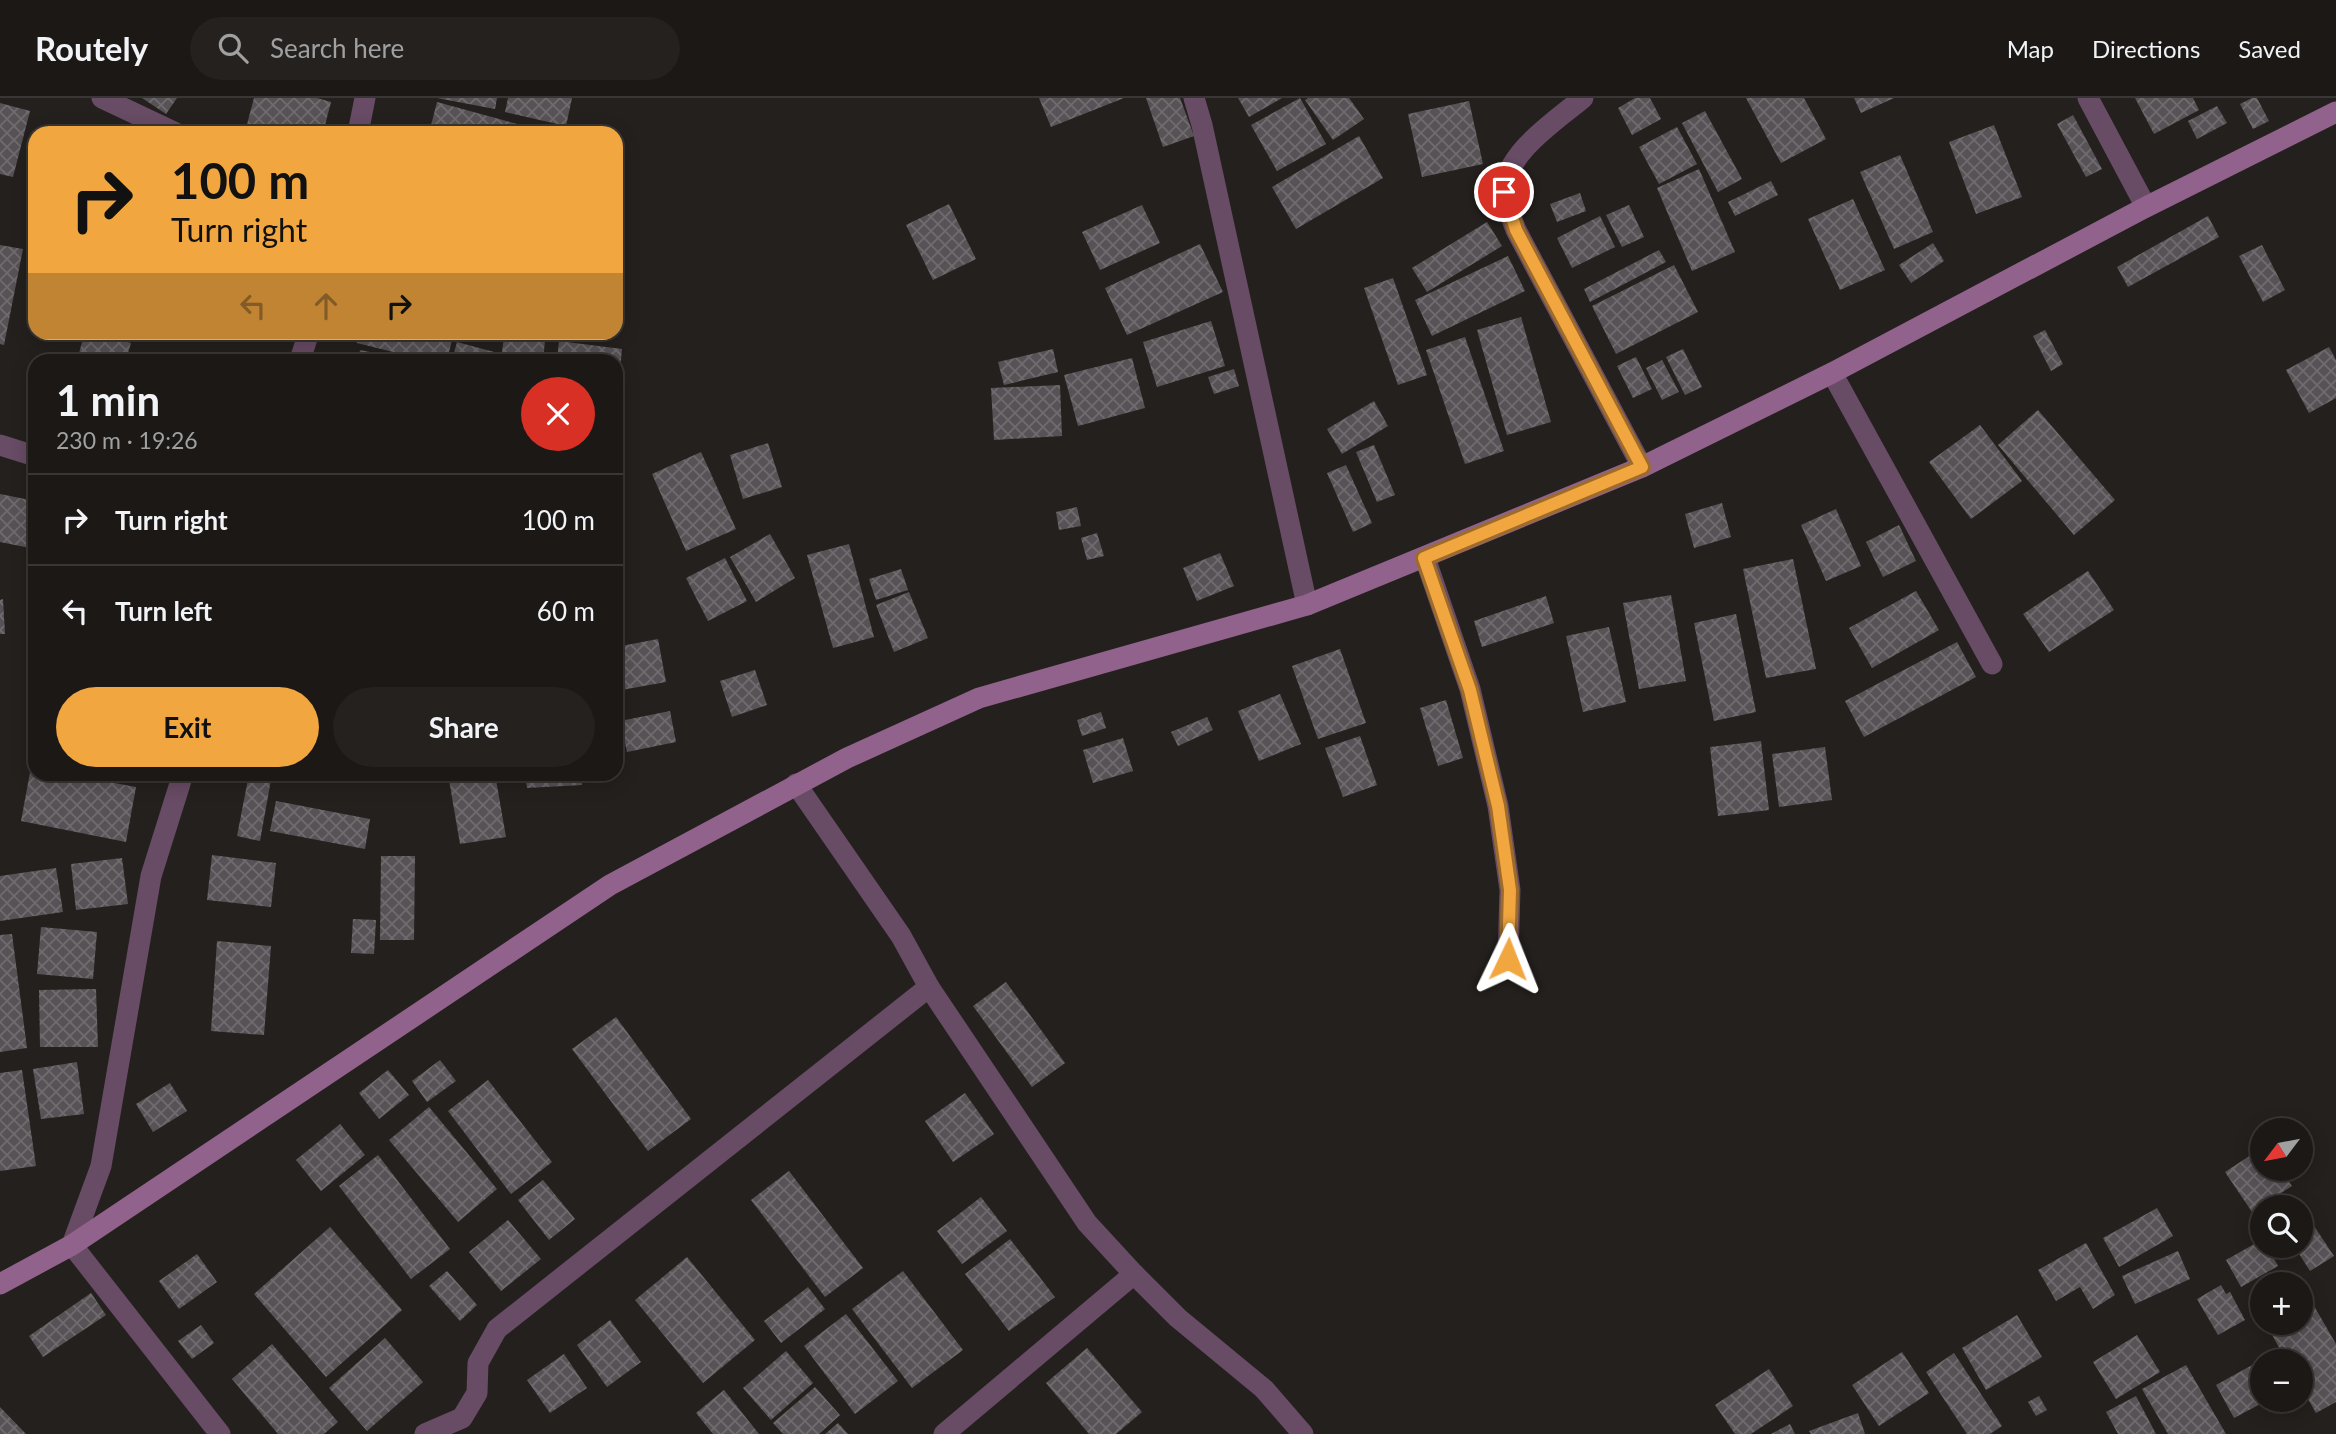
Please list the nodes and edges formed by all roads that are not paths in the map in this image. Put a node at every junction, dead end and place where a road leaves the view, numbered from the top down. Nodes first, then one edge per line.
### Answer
1 (102, 98) edge
2 (365, 98) edge
3 (1194, 98) edge
4 (1583, 98) edge
5 (2088, 98) edge
6 (2336, 112) edge
7 (161, 126) edge
8 (359, 126) edge
9 (2146, 207) junction
10 (1832, 373) junction
11 (0, 445) edge
12 (28, 454) edge
13 (1642, 467) junction
14 (1424, 558) junction
15 (1307, 605) junction
16 (1992, 664) dead end
17 (181, 781) edge
18 (796, 784) junction
19 (1508, 959) dead end
20 (929, 987) junction
21 (72, 1245) junction
22 (1134, 1274) junction
23 (0, 1284) edge
24 (220, 1434) edge
25 (425, 1434) edge
26 (944, 1434) edge
27 (1303, 1434) edge

1 - 7 street
2 - 8 street
3 - 15 street
4 - 13 street
5 - 9 street
6 - 9 main road
9 - 10 main road
10 - 13 main road
10 - 16 street
11 - 12 street
13 - 14 main road
14 - 15 main road
14 - 19 street
15 - 18 main road
17 - 21 street
18 - 20 street
18 - 21 main road
20 - 22 street
20 - 25 street
21 - 23 main road
21 - 24 street
22 - 26 street
22 - 27 street

